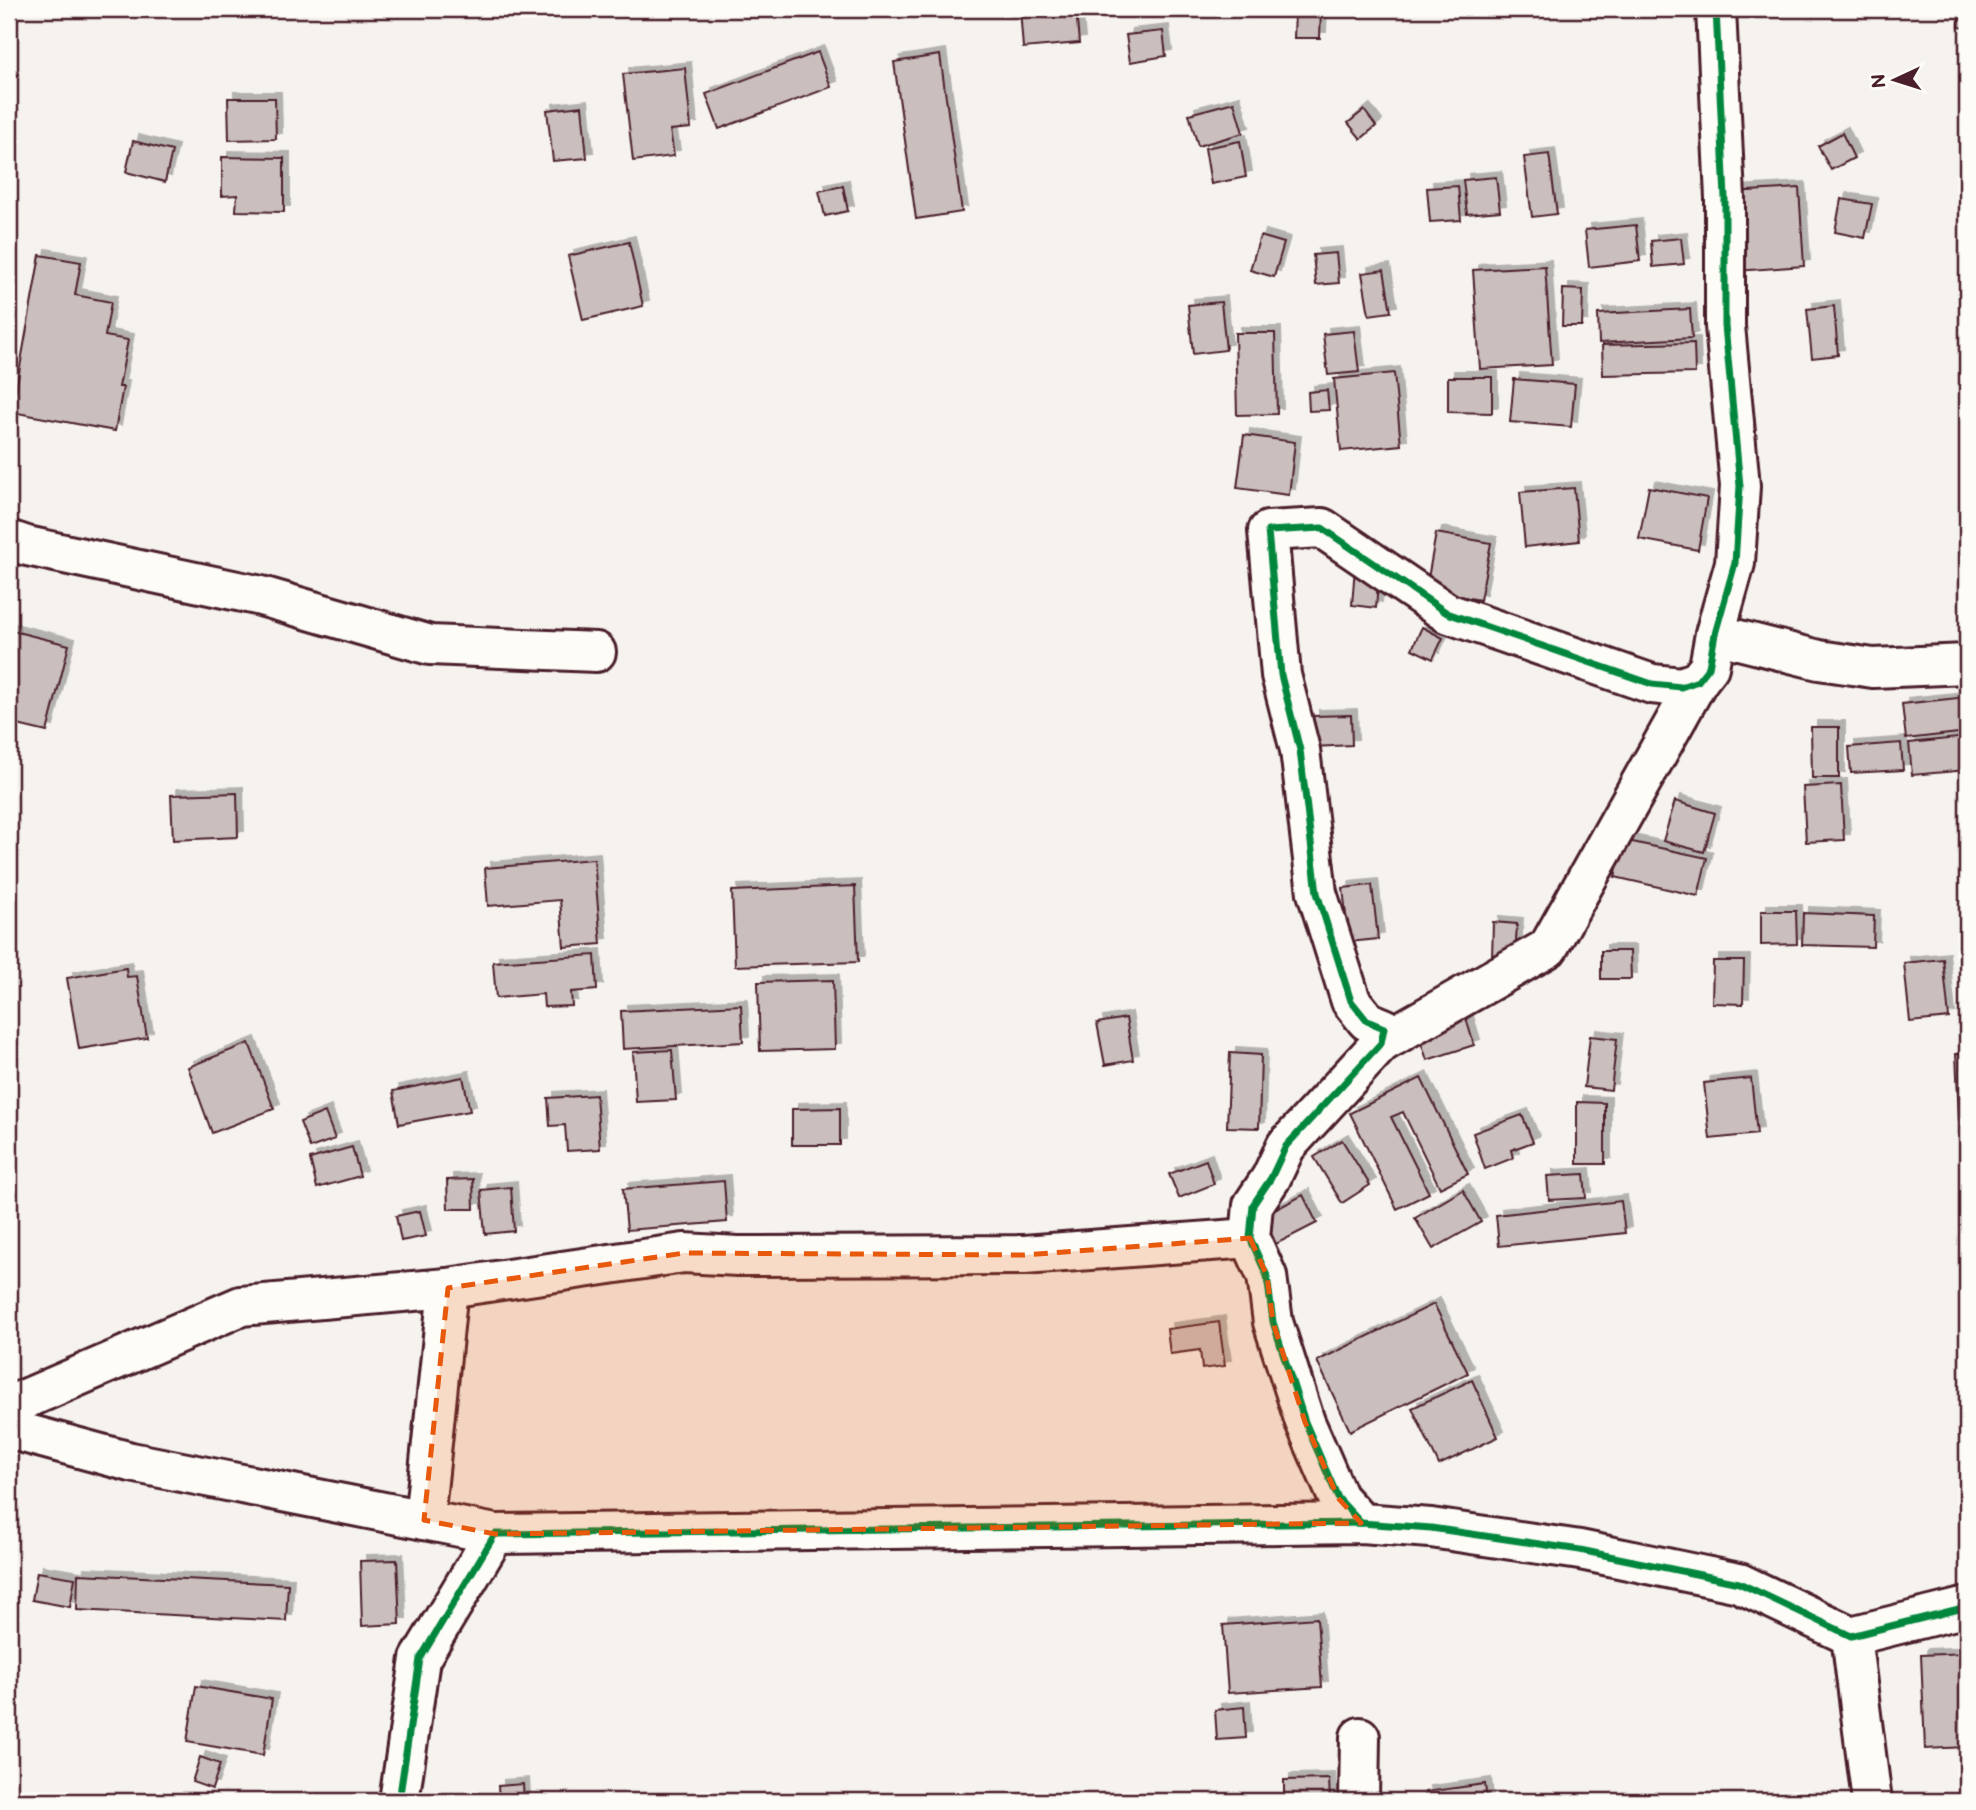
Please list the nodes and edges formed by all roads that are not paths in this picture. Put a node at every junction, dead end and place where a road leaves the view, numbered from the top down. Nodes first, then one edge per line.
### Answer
1 (1716, 9) edge
2 (9, 540) edge
3 (1715, 634) junction
4 (596, 652) dead end
5 (1967, 664) edge
6 (1698, 681) junction
7 (1381, 1043) junction
8 (1250, 1238) junction
9 (448, 1288) junction
10 (9, 1406) edge
11 (9, 1429) edge
12 (424, 1520) junction
13 (1361, 1523) junction
14 (495, 1534) junction
15 (1967, 1607) edge
16 (1851, 1636) junction
17 (1360, 1737) dead end
18 (399, 1801) edge
19 (1359, 1801) edge
20 (1872, 1801) edge

1 - 3 street
2 - 4 street
3 - 5 street
3 - 6 street
6 - 7 street
6 - 7 street
7 - 8 street
8 - 9 street
8 - 13 street
9 - 10 street
9 - 12 street
11 - 12 street
12 - 14 street
13 - 14 street
13 - 16 street
14 - 18 street
15 - 16 street
16 - 20 street
17 - 19 street

